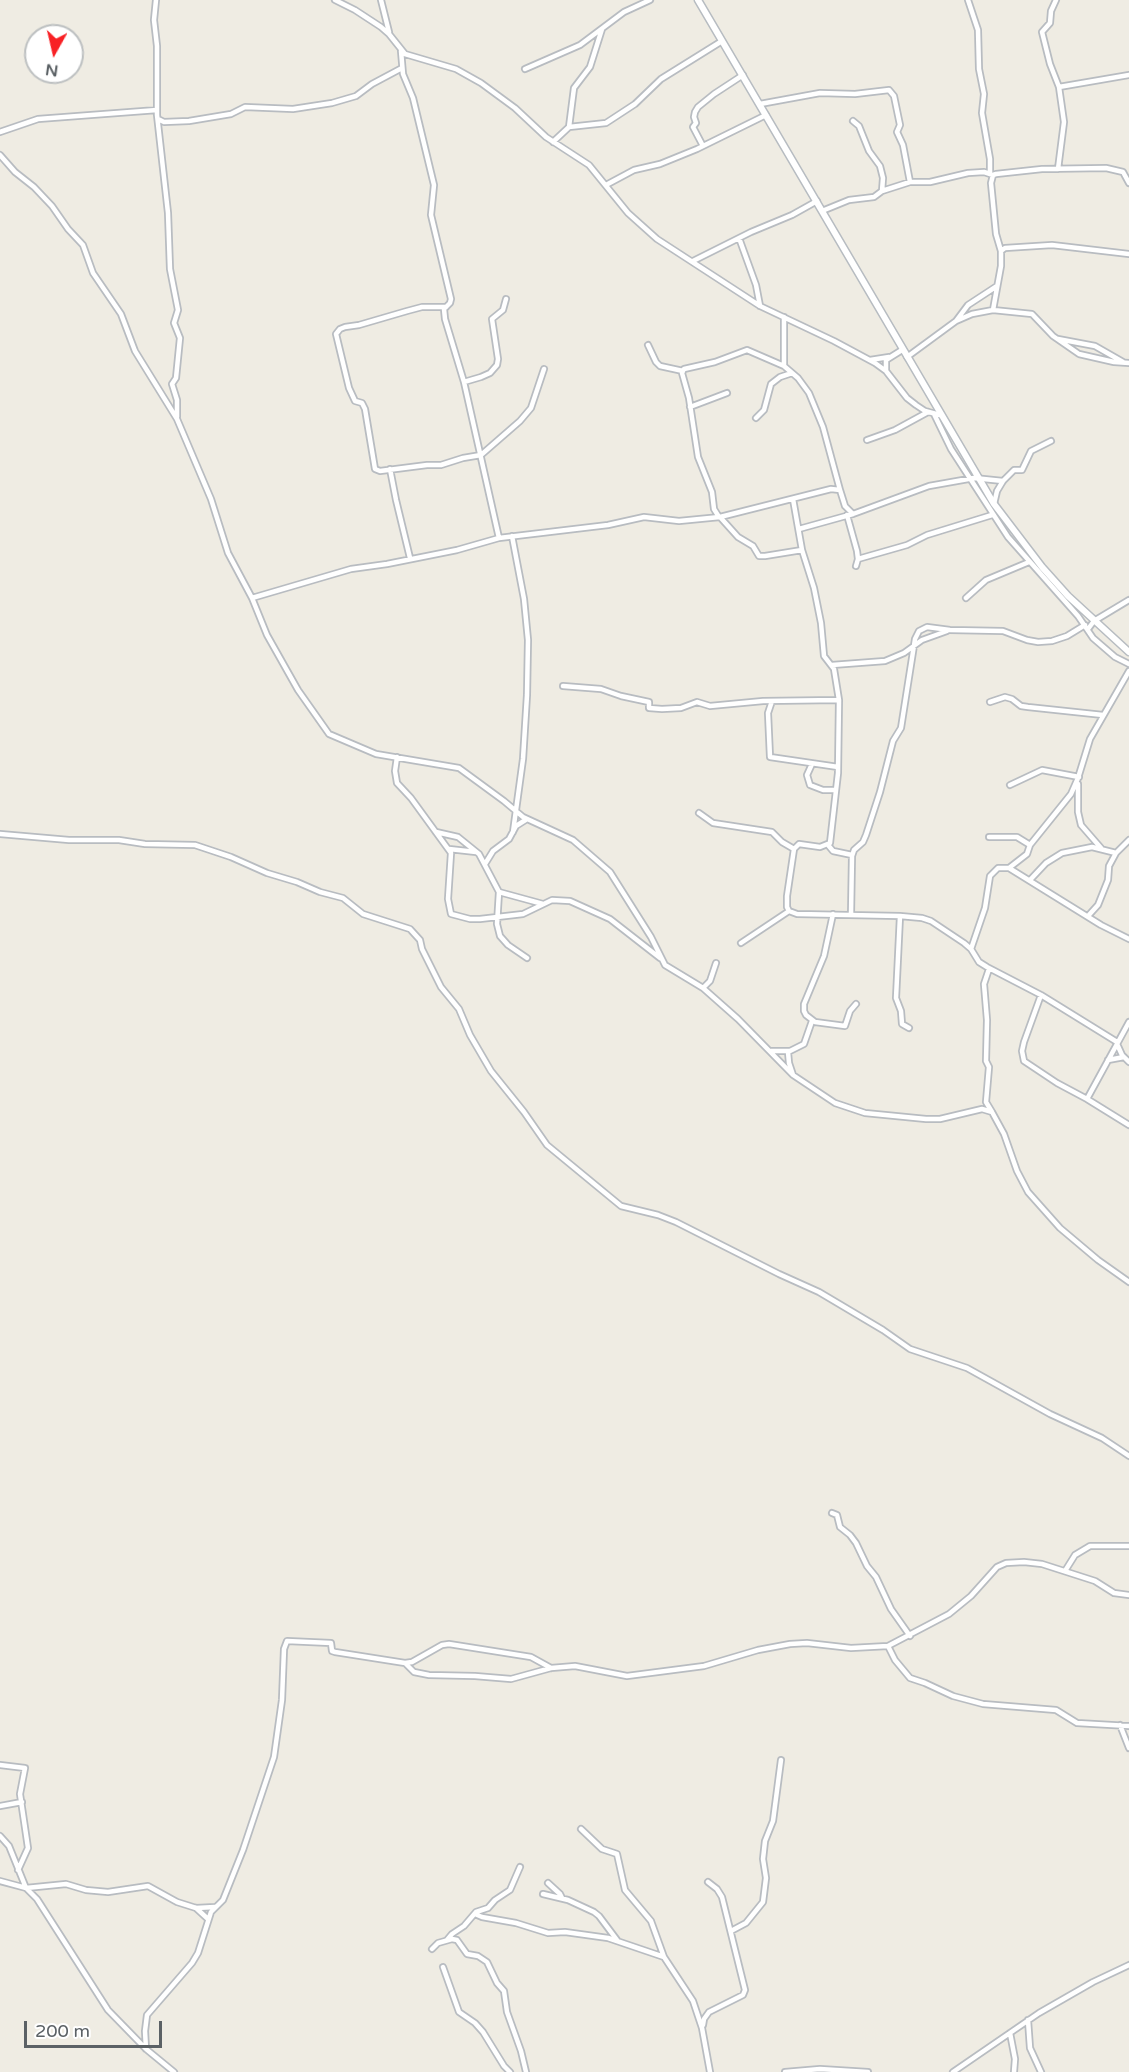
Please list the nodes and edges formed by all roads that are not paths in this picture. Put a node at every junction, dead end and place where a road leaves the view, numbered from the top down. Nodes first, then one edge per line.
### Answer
1 (156, 0) edge
2 (335, 0) edge
3 (381, 0) edge
4 (650, 0) edge
5 (698, 0) edge
6 (968, 0) edge
7 (1056, 0) edge
8 (602, 29) junction
9 (390, 34) junction
10 (722, 41) junction
11 (401, 51) junction
12 (402, 68) junction
13 (525, 69) dead end
14 (743, 75) junction
15 (1129, 75) edge
16 (1059, 87) junction
17 (760, 104) junction
18 (157, 110) junction
19 (766, 115) junction
20 (158, 119) junction
21 (853, 121) dead end
22 (569, 127) junction
23 (0, 132) edge
24 (554, 142) junction
25 (703, 146) junction
26 (0, 155) edge
27 (1058, 169) junction
28 (992, 174) junction
29 (910, 182) junction
30 (1129, 183) edge
31 (606, 185) junction
32 (882, 191) junction
33 (817, 201) junction
34 (822, 210) junction
35 (740, 238) junction
36 (1001, 251) junction
37 (1129, 254) edge
38 (693, 261) junction
39 (997, 286) junction
40 (506, 299) dead end
41 (760, 306) junction
42 (446, 307) junction
43 (993, 310) junction
44 (784, 317) junction
45 (956, 321) junction
46 (1058, 339) junction
47 (648, 345) dead end
48 (902, 350) junction
49 (889, 357) junction
50 (906, 357) junction
51 (868, 360) junction
52 (1127, 363) edge
53 (784, 366) junction
54 (544, 369) dead end
55 (683, 371) junction
56 (886, 371) junction
57 (793, 373) junction
58 (464, 382) junction
59 (727, 393) dead end
60 (690, 406) junction
61 (928, 412) junction
62 (937, 415) junction
63 (756, 418) dead end
64 (177, 419) junction
65 (867, 440) dead end
66 (1051, 441) dead end
67 (481, 455) junction
68 (390, 469) junction
69 (974, 479) junction
70 (1003, 481) junction
71 (840, 490) junction
72 (793, 499) junction
73 (994, 504) junction
74 (736, 514) junction
75 (850, 514) junction
76 (992, 515) junction
77 (719, 517) junction
78 (728, 525) junction
79 (799, 529) junction
80 (512, 536) junction
81 (499, 538) junction
82 (802, 549) junction
83 (411, 558) junction
84 (858, 559) junction
85 (1029, 562) junction
86 (856, 566) dead end
87 (252, 598) junction
88 (966, 598) dead end
89 (1129, 600) edge
90 (1094, 621) junction
91 (1087, 627) junction
92 (950, 630) junction
93 (914, 644) junction
94 (1129, 652) edge
95 (1129, 664) edge
96 (831, 665) junction
97 (1128, 674) edge
98 (563, 686) dead end
99 (839, 700) junction
100 (772, 701) junction
101 (990, 702) dead end
102 (1103, 715) junction
103 (397, 757) junction
104 (812, 764) junction
105 (838, 767) junction
106 (1078, 778) junction
107 (1010, 785) dead end
108 (836, 790) junction
109 (515, 811) junction
110 (699, 813) dead end
111 (527, 819) junction
112 (436, 832) junction
113 (513, 832) junction
114 (0, 834) edge
115 (988, 837) dead end
116 (1129, 840) edge
117 (828, 845) junction
118 (1030, 845) junction
119 (449, 849) junction
120 (794, 849) junction
121 (1102, 849) junction
122 (477, 852) junction
123 (1116, 853) junction
124 (852, 855) junction
125 (484, 864) junction
126 (1009, 868) junction
127 (1030, 880) junction
128 (499, 892) junction
129 (543, 904) junction
130 (789, 911) junction
131 (833, 914) junction
132 (851, 915) junction
133 (900, 916) junction
134 (1088, 916) junction
135 (497, 917) junction
136 (1129, 939) edge
137 (741, 943) dead end
138 (971, 949) junction
139 (527, 958) dead end
140 (660, 958) junction
141 (716, 963) dead end
142 (989, 969) junction
143 (703, 988) junction
144 (1041, 995) junction
145 (856, 1004) dead end
146 (812, 1021) junction
147 (1129, 1022) edge
148 (909, 1028) dead end
149 (1117, 1043) junction
150 (771, 1051) junction
151 (789, 1051) junction
152 (1124, 1058) junction
153 (1108, 1060) junction
154 (1129, 1062) edge
155 (793, 1075) junction
156 (1087, 1099) junction
157 (992, 1112) junction
158 (1129, 1125) edge
159 (1129, 1282) edge
160 (1129, 1456) edge
161 (832, 1513) dead end
162 (1129, 1546) edge
163 (1065, 1571) junction
164 (1129, 1595) edge
165 (910, 1636) junction
166 (888, 1646) junction
167 (405, 1663) junction
168 (551, 1668) junction
169 (1120, 1725) junction
170 (1129, 1726) edge
171 (1129, 1748) edge
172 (781, 1760) dead end
173 (0, 1765) edge
174 (22, 1802) junction
175 (0, 1806) edge
176 (581, 1829) dead end
177 (0, 1836) edge
178 (520, 1867) dead end
179 (18, 1870) junction
180 (0, 1881) edge
181 (708, 1882) dead end
182 (548, 1883) dead end
183 (26, 1888) junction
184 (543, 1894) dead end
185 (562, 1898) junction
186 (215, 1907) junction
187 (196, 1908) junction
188 (475, 1914) junction
189 (208, 1919) junction
190 (731, 1931) junction
191 (447, 1940) junction
192 (619, 1942) junction
193 (432, 1949) dead end
194 (664, 1957) junction
195 (1129, 1965) edge
196 (443, 1967) dead end
197 (1028, 2020) junction
198 (702, 2028) junction
199 (1010, 2033) junction
200 (146, 2049) junction
201 (174, 2072) edge
202 (510, 2072) edge
203 (525, 2072) edge
204 (710, 2072) edge
205 (785, 2072) edge
206 (868, 2072) edge
207 (953, 2072) edge
208 (1014, 2072) edge
209 (1041, 2072) edge

1 - 18 street
2 - 9 street
3 - 9 street
4 - 8 street
5 - 10 main road
6 - 28 street
7 - 16 street
8 - 13 street
8 - 22 street
9 - 11 street
10 - 14 main road
10 - 22 street
11 - 12 street
11 - 24 street
12 - 20 street
12 - 42 street
14 - 17 main road
14 - 25 street
15 - 16 street
16 - 27 street
17 - 19 main road
17 - 29 street
18 - 20 street
18 - 23 street
19 - 25 street
19 - 33 main road
20 - 64 street
21 - 32 street
22 - 24 street
24 - 31 street
25 - 31 street
26 - 64 street
27 - 28 street
27 - 30 street
28 - 29 street
28 - 36 street
29 - 32 street
31 - 38 street
32 - 34 street
33 - 34 main road
33 - 35 street
34 - 48 main road
35 - 38 street
35 - 41 street
36 - 37 street
36 - 39 street
38 - 41 street
39 - 43 street
39 - 45 street
40 - 58 street
41 - 44 street
42 - 58 street
42 - 68 street
43 - 45 street
43 - 46 street
44 - 51 street
44 - 53 street
45 - 50 street
46 - 52 street
46 - 52 street
47 - 55 street
48 - 49 street
48 - 50 main road
49 - 51 street
49 - 56 street
50 - 62 main road
51 - 56 street
53 - 55 street
53 - 57 street
54 - 67 street
55 - 60 street
56 - 61 street
57 - 63 street
57 - 71 street
58 - 67 street
59 - 60 street
60 - 77 street
61 - 62 street
61 - 65 street
62 - 69 main road
64 - 87 street
66 - 70 street
67 - 68 street
67 - 81 street
68 - 83 street
69 - 70 street
69 - 73 main road
69 - 75 street
69 - 76 street
70 - 73 street
71 - 72 street
71 - 75 street
72 - 74 street
72 - 79 street
73 - 90 main road
74 - 77 street
74 - 78 street
75 - 79 street
75 - 84 street
76 - 84 street
76 - 85 street
77 - 78 street
77 - 80 street
78 - 82 street
79 - 82 street
80 - 81 street
80 - 109 street
81 - 83 street
82 - 96 street
83 - 87 street
84 - 86 street
85 - 88 street
85 - 91 street
87 - 103 street
89 - 90 street
90 - 91 street
90 - 94 main road
91 - 92 street
91 - 95 street
92 - 93 street
92 - 93 street
93 - 96 street
93 - 124 street
96 - 99 street
97 - 102 street
98 - 100 street
99 - 100 street
99 - 105 street
100 - 104 street
101 - 102 street
102 - 106 street
103 - 109 street
103 - 112 street
104 - 105 street
104 - 108 street
105 - 108 street
106 - 107 street
106 - 118 street
106 - 121 street
108 - 117 street
109 - 111 street
109 - 113 street
110 - 120 street
111 - 113 street
111 - 140 street
112 - 119 street
112 - 122 street
113 - 125 street
114 - 160 street
115 - 118 street
116 - 123 street
117 - 120 street
117 - 124 street
118 - 126 street
119 - 122 street
119 - 135 street
120 - 130 street
121 - 123 street
121 - 127 street
122 - 125 street
123 - 134 street
124 - 132 street
125 - 128 street
126 - 127 street
126 - 138 street
127 - 134 street
128 - 129 street
128 - 135 street
129 - 135 street
129 - 140 street
130 - 131 street
130 - 137 street
131 - 132 street
131 - 146 street
132 - 133 street
133 - 138 street
133 - 148 street
134 - 136 street
135 - 139 street
138 - 142 street
140 - 143 street
141 - 143 street
142 - 144 street
142 - 157 street
143 - 150 street
144 - 149 street
144 - 156 street
145 - 146 street
146 - 151 street
147 - 149 street
149 - 152 street
149 - 153 street
150 - 151 street
150 - 155 street
151 - 155 street
152 - 153 street
152 - 154 street
153 - 156 street
155 - 157 street
156 - 158 street
157 - 159 street
161 - 165 street
162 - 163 street
163 - 164 street
163 - 165 street
165 - 166 street
166 - 168 street
166 - 169 street
167 - 168 street
167 - 168 street
167 - 186 street
169 - 170 street
169 - 171 street
172 - 190 street
173 - 174 street
174 - 175 street
174 - 179 street
176 - 194 street
177 - 179 street
178 - 188 street
179 - 183 street
180 - 183 street
181 - 190 street
182 - 185 street
183 - 187 street
183 - 200 street
184 - 185 street
185 - 192 street
186 - 187 street
186 - 189 street
187 - 189 street
188 - 191 street
188 - 192 street
189 - 200 street
190 - 198 street
191 - 193 street
191 - 203 street
192 - 194 street
194 - 198 street
195 - 197 street
196 - 202 street
197 - 199 street
197 - 209 street
198 - 204 street
199 - 207 street
199 - 208 street
200 - 201 street
205 - 206 street

